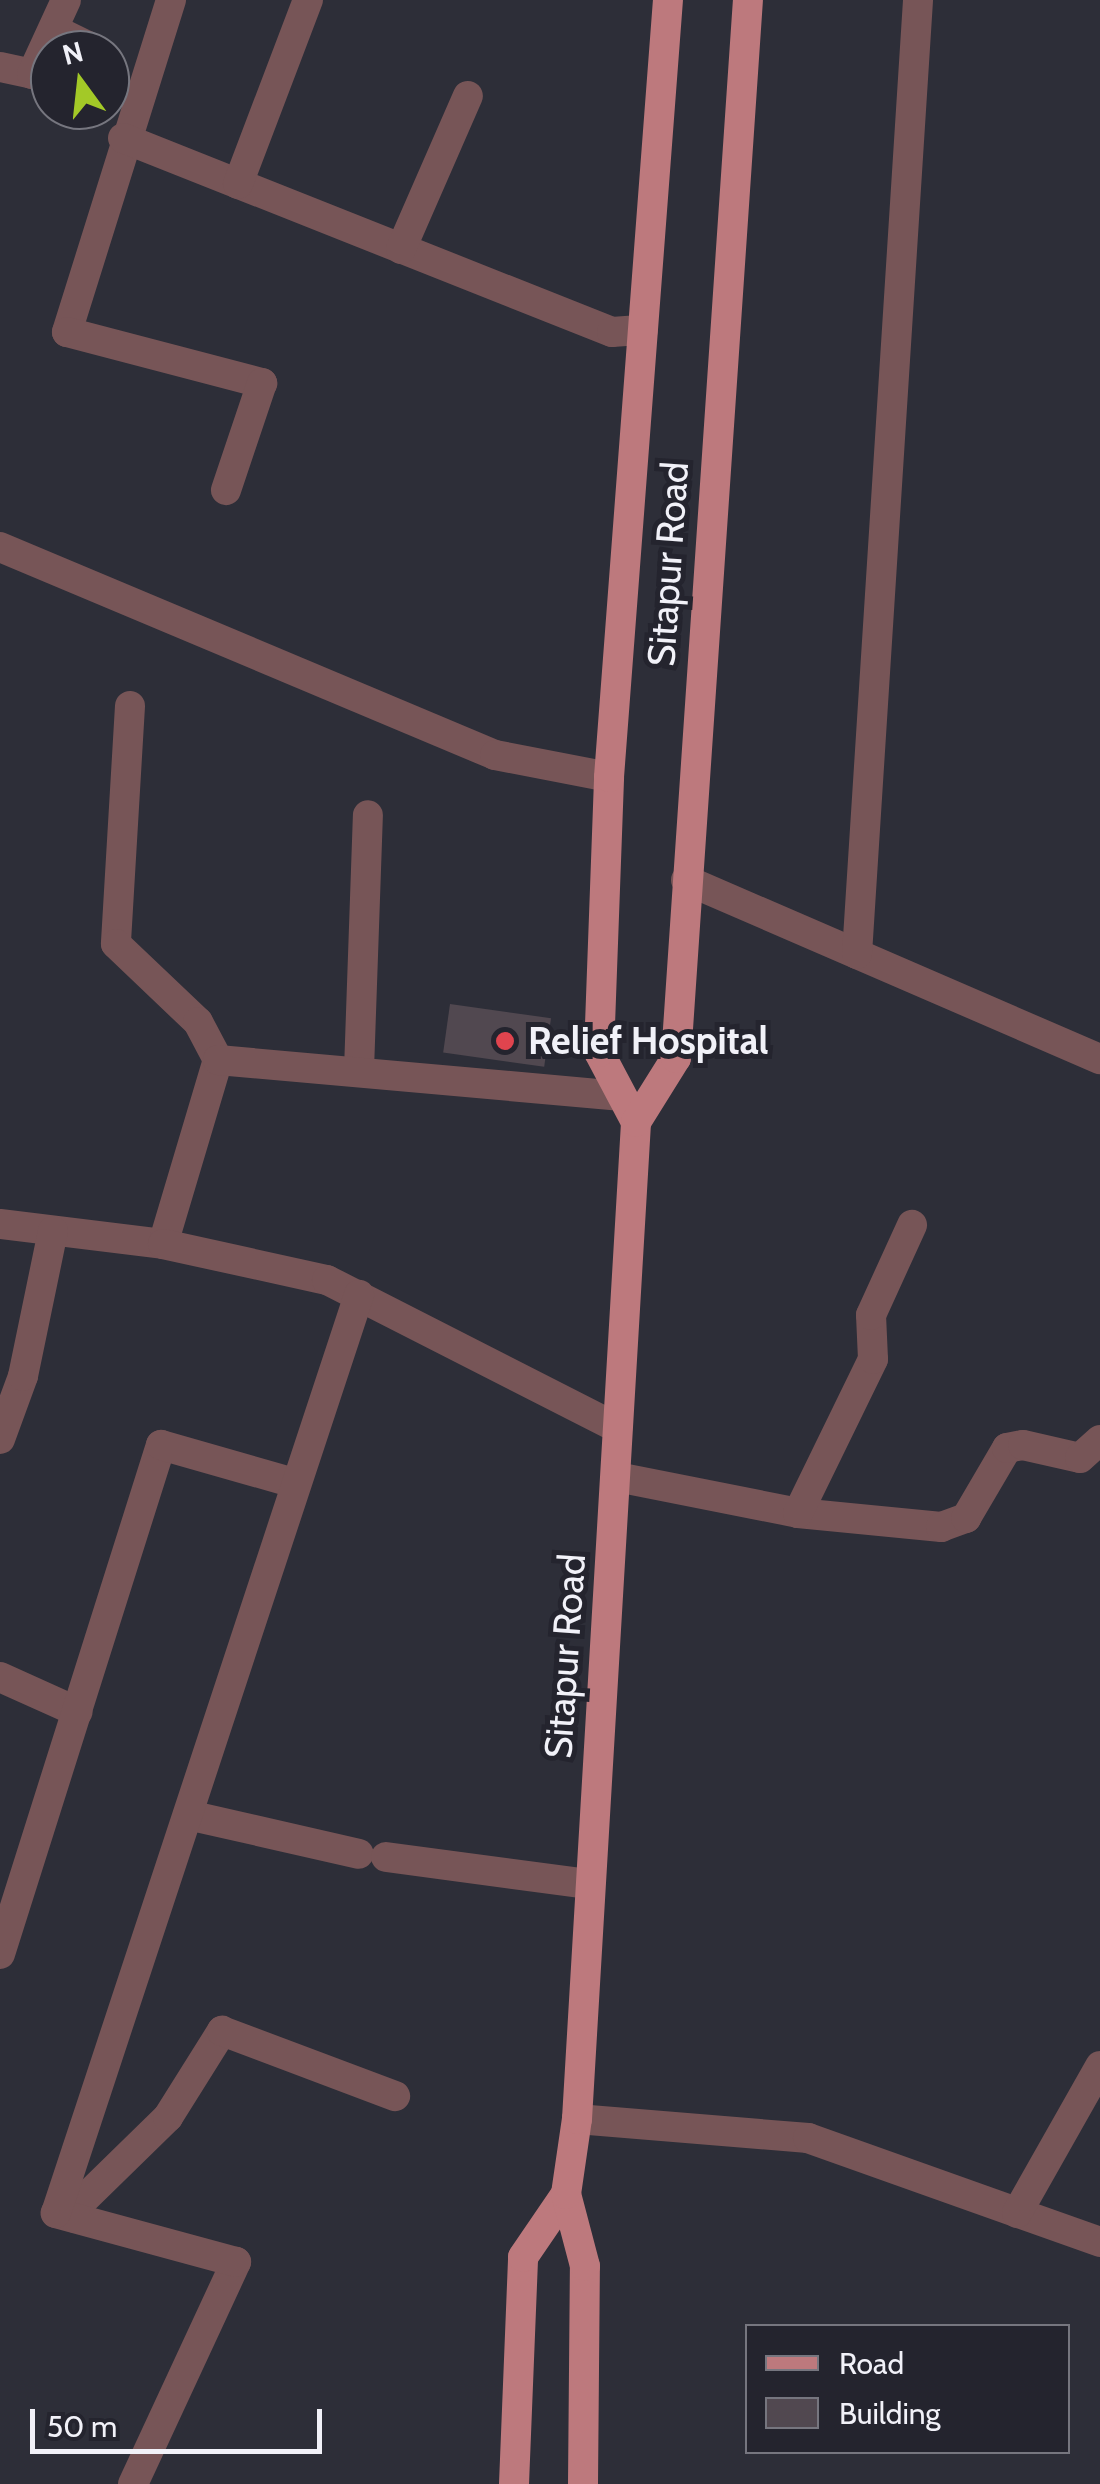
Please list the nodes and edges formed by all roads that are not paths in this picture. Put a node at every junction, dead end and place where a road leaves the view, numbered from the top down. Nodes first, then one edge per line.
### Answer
1 (66, 0) edge
2 (171, 0) edge
3 (308, 0) edge
4 (668, 0) edge
5 (748, 0) edge
6 (918, 0) edge
7 (54, 30) edge
8 (130, 66) edge
9 (0, 67) edge
10 (144, 73) junction
11 (30, 74) edge
12 (468, 96) dead end
13 (124, 138) junction
14 (238, 184) junction
15 (401, 249) junction
16 (643, 330) junction
17 (226, 490) dead end
18 (0, 547) edge
19 (130, 706) dead end
20 (609, 777) junction
21 (368, 815) dead end
22 (686, 880) junction
23 (857, 954) junction
24 (1100, 1059) edge
25 (218, 1060) junction
26 (359, 1070) junction
27 (628, 1109) junction
28 (0, 1224) edge
29 (912, 1225) dead end
30 (53, 1231) junction
31 (163, 1244) junction
32 (359, 1295) junction
33 (618, 1428) junction
34 (0, 1439) edge
35 (1100, 1440) edge
36 (617, 1477) junction
37 (294, 1483) junction
38 (798, 1513) junction
39 (0, 1676) edge
40 (78, 1712) junction
41 (188, 1816) junction
42 (589, 1884) junction
43 (0, 1954) edge
44 (1100, 2066) edge
45 (396, 2096) dead end
46 (577, 2119) junction
47 (566, 2194) junction
48 (1017, 2213) junction
49 (75, 2218) junction
50 (1100, 2242) edge
51 (133, 2484) edge
52 (514, 2484) edge
53 (583, 2484) edge

1 - 7 street
2 - 10 street
3 - 14 street
4 - 16 main road, Sitapur Road
5 - 22 main road, Sitapur Road
6 - 23 street
8 - 10 street
9 - 11 street
10 - 13 street
12 - 15 street
13 - 14 street
13 - 17 street
14 - 15 street
15 - 16 street
16 - 20 main road, Sitapur Road
18 - 20 street
19 - 25 street
20 - 27 main road, Sitapur Road
21 - 26 street
22 - 23 street
22 - 27 main road, Sitapur Road
23 - 24 street
25 - 26 street
25 - 31 street
26 - 27 street
27 - 33 main road, Sitapur Road
28 - 30 street
29 - 38 street
30 - 31 street
30 - 34 street
31 - 32 street
32 - 33 street
32 - 37 street
33 - 36 main road, Sitapur Road
35 - 38 street
36 - 38 street
36 - 42 main road, Sitapur Road
37 - 40 street
37 - 41 street
39 - 40 street
40 - 43 street
41 - 42 street
41 - 49 street
42 - 46 main road, Sitapur Road
44 - 48 street
45 - 49 street
46 - 47 main road, Sitapur Road
46 - 48 street
47 - 52 main road, Sitapur Road
47 - 53 main road, Sitapur Road
48 - 50 street
49 - 51 street

